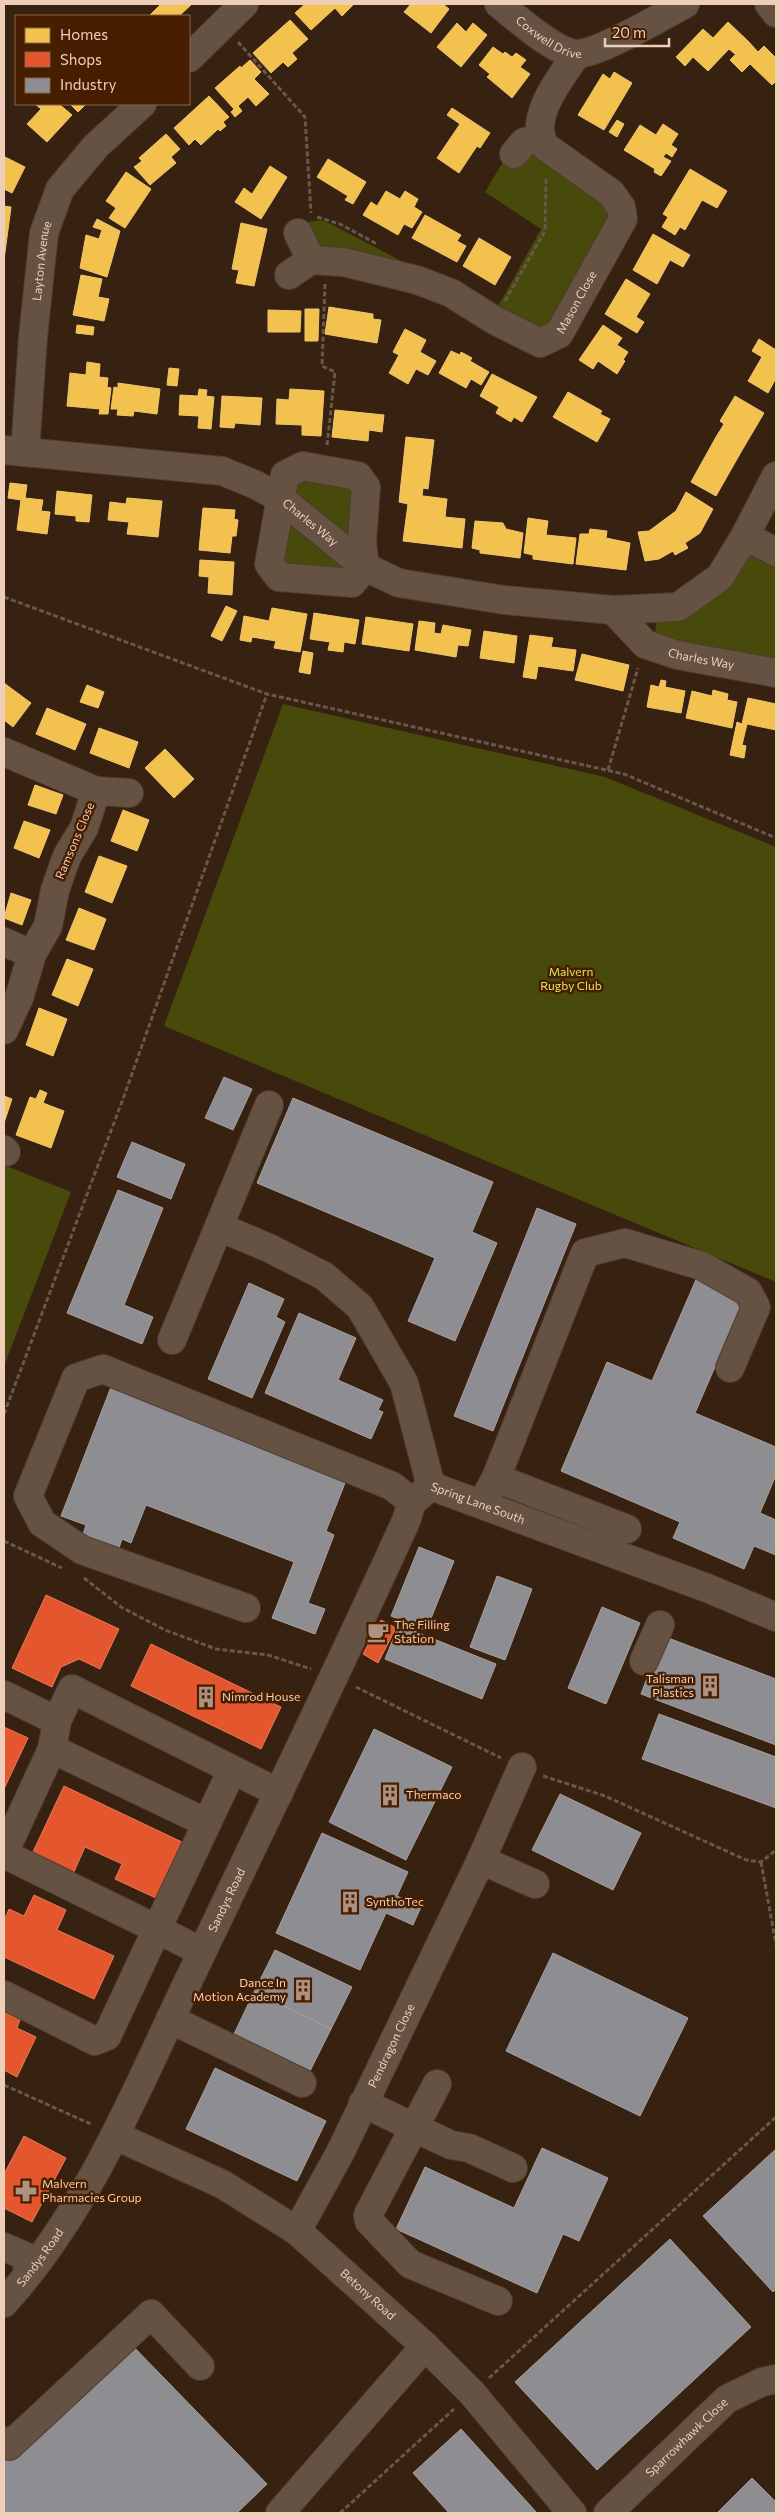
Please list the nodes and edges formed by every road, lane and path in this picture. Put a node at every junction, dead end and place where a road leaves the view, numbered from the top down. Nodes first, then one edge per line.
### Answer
1 (244, 4) edge
2 (499, 4) edge
3 (685, 4) edge
4 (769, 4) edge
5 (776, 13) edge
6 (223, 25) junction
7 (577, 54) junction
8 (190, 57) edge
9 (141, 105) edge
10 (543, 143) junction
11 (514, 154) dead end
12 (298, 233) joint
13 (319, 261) junction
14 (289, 276) dead end
15 (494, 320) junction
16 (14, 451) edge
17 (324, 470) junction
18 (776, 476) edge
19 (280, 498) junction
20 (745, 536) junction
21 (776, 552) edge
22 (364, 567) junction
23 (4, 597) edge
24 (613, 610) junction
25 (645, 644) junction
26 (776, 673) edge
27 (267, 694) junction
28 (4, 752) edge
29 (608, 770) junction
30 (96, 792) junction
31 (129, 793) dead end
32 (776, 838) edge
33 (4, 942) edge
34 (32, 954) junction
35 (4, 1030) edge
36 (269, 1105) dead end
37 (219, 1227) junction
38 (172, 1340) dead end
39 (730, 1368) dead end
40 (4, 1414) edge
41 (496, 1478) junction
42 (422, 1494) junction
43 (482, 1503) junction
44 (627, 1530) dead end
45 (4, 1541) edge
46 (69, 1571) dead end
47 (77, 1575) dead end
48 (246, 1608) dead end
49 (776, 1617) edge
50 (660, 1625) dead end
51 (644, 1661) dead end
52 (336, 1677) junction
53 (4, 1695) edge
54 (57, 1721) junction
55 (52, 1749) junction
56 (522, 1767) dead end
57 (232, 1770) junction
58 (279, 1793) junction
59 (206, 1823) junction
60 (6, 1844) edge
61 (776, 1850) edge
62 (481, 1860) junction
63 (535, 1884) dead end
64 (157, 1929) junction
65 (776, 1945) edge
66 (202, 1952) junction
67 (4, 1995) edge
68 (170, 2019) junction
69 (302, 2083) dead end
70 (437, 2084) dead end
71 (4, 2085) edge
72 (363, 2103) junction
73 (776, 2117) edge
74 (414, 2128) junction
75 (116, 2136) junction
76 (513, 2168) dead end
77 (297, 2230) junction
78 (4, 2247) edge
79 (29, 2273) junction
80 (498, 2301) dead end
81 (4, 2303) edge
82 (425, 2346) junction
83 (200, 2366) dead end
84 (776, 2379) edge
85 (472, 2393) junction
86 (4, 2441) edge
87 (280, 2513) edge
88 (340, 2513) edge
89 (572, 2513) edge
90 (608, 2513) edge

1 - 6 street
2 - 7 street, Coxwell Drive
3 - 7 street, Coxwell Drive
4 - 5 street
6 - 8 street
6 - 12 path
7 - 10 street
9 - 16 street, Layton Avenue
10 - 11 street
10 - 15 path
10 - 15 street, Mason Close
12 - 13 street
13 - 14 street
13 - 15 street, Mason Close
13 - 17 path
16 - 19 street, Charles Way
17 - 19 street
17 - 22 street
18 - 20 street, Charles Way
19 - 22 street, Charles Way
19 - 22 street
20 - 21 street
20 - 24 street, Charles Way
22 - 24 street, Charles Way
23 - 27 path
24 - 25 street, Charles Way
25 - 26 street, Charles Way
25 - 29 path
27 - 29 path
27 - 40 path
28 - 30 street, Ramsons Close
29 - 32 path
30 - 31 street, Ramsons Close
30 - 34 street, Ramsons Close
33 - 34 street
34 - 35 street, Ramsons Close
36 - 37 street
37 - 38 street
37 - 42 street, Spring Lane South
39 - 41 street
41 - 43 street
41 - 44 street
42 - 43 street, Spring Lane South
42 - 48 street
42 - 52 street, Sandys Road
43 - 49 street, Spring Lane South
45 - 46 path
47 - 52 path
50 - 51 street
52 - 58 street, Sandys Road
53 - 54 street
54 - 55 street
54 - 57 street
55 - 59 street
55 - 60 street
56 - 62 street, Pendragon Close
57 - 58 street
57 - 59 street
58 - 66 street, Sandys Road
59 - 64 street
60 - 64 street
61 - 65 path
62 - 63 street
62 - 72 street, Pendragon Close
64 - 66 street
64 - 67 street
66 - 68 street, Sandys Road
68 - 69 street
68 - 75 street, Sandys Road
70 - 74 street
71 - 75 path
72 - 74 street
72 - 77 street, Pendragon Close
73 - 85 path
74 - 76 street
74 - 80 street
75 - 77 street, Betony Road
75 - 79 street, Sandys Road
77 - 82 street, Betony Road
78 - 79 street
79 - 81 street, Sandys Road
82 - 85 street, Betony Road
82 - 87 street
83 - 86 street
84 - 90 street, Sparrowhawk Close
85 - 88 path
85 - 89 street, Betony Road

